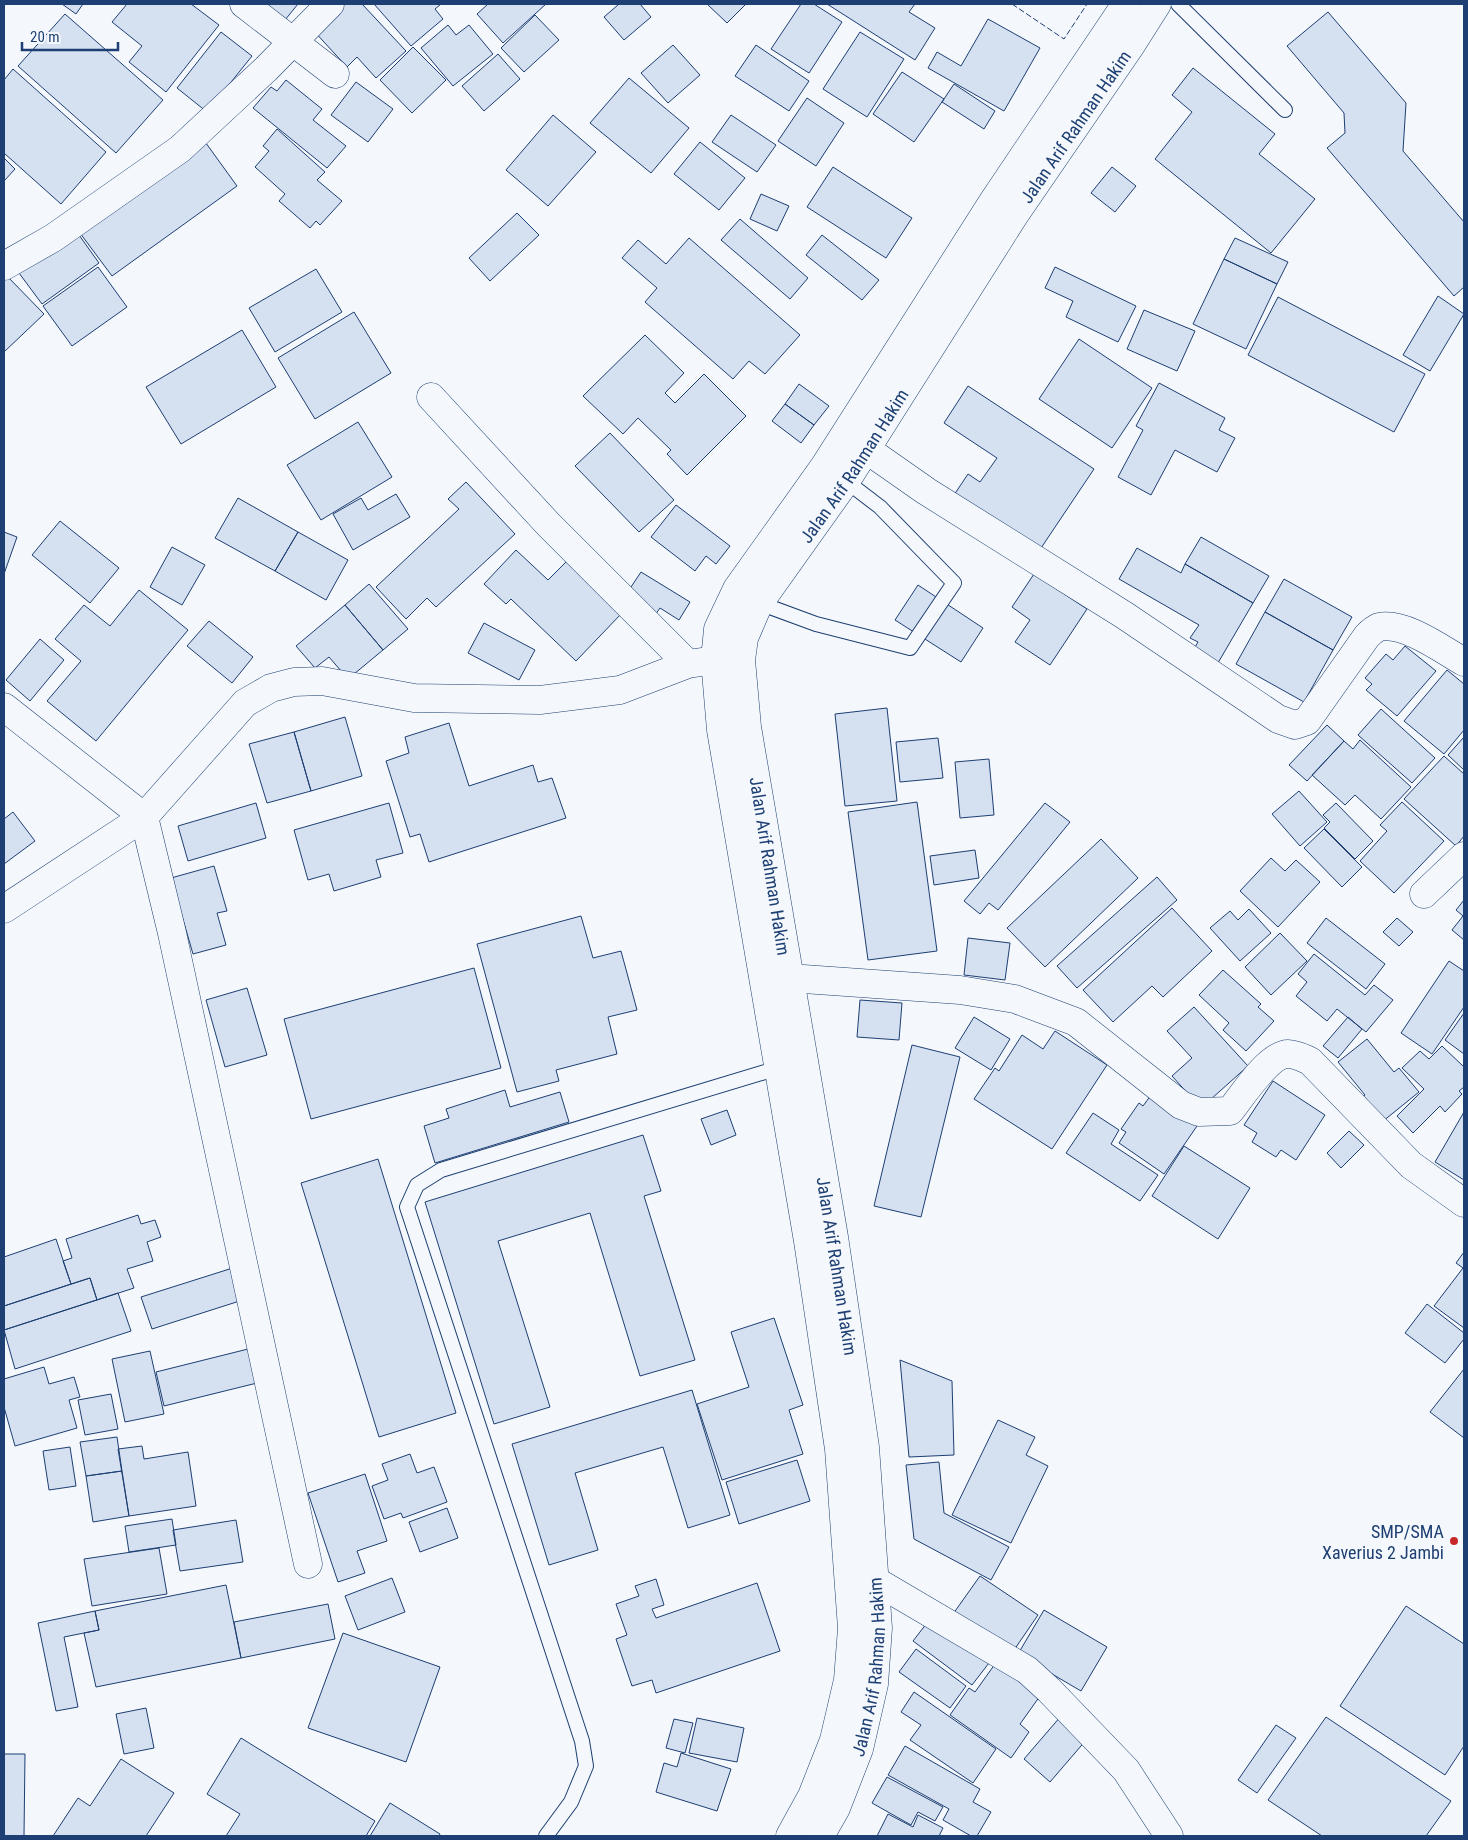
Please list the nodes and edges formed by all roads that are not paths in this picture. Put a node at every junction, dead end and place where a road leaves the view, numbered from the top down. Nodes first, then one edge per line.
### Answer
1 (244, 4) edge
2 (330, 4) edge
3 (1126, 4) edge
4 (1157, 4) edge
5 (1178, 4) edge
6 (292, 40) junction
7 (335, 74) dead end
8 (1286, 110) dead end
9 (4, 266) edge
10 (430, 397) dead end
11 (866, 448) junction
12 (835, 474) junction
13 (748, 596) junction
14 (715, 660) junction
15 (1464, 662) edge
16 (688, 664) junction
17 (4, 707) edge
18 (144, 817) junction
19 (1464, 856) edge
20 (1424, 894) dead end
21 (4, 909) edge
22 (789, 978) junction
23 (791, 1067) junction
24 (1464, 1203) edge
25 (308, 1564) dead end
26 (874, 1580) junction
27 (546, 1836) edge
28 (790, 1836) edge
29 (820, 1836) edge
30 (1169, 1836) edge

1 - 6 street
2 - 6 street
3 - 12 street, Jalan Arif Rahman Hakim
4 - 11 street, Jalan Arif Rahman Hakim
5 - 8 lane
6 - 7 street
6 - 9 street
10 - 16 street
11 - 12 street, Jalan Arif Rahman Hakim
11 - 15 street
12 - 13 street, Jalan Arif Rahman Hakim
12 - 13 lane
13 - 14 street, Jalan Arif Rahman Hakim
13 - 22 street, Jalan Arif Rahman Hakim
14 - 16 street
14 - 23 street, Jalan Arif Rahman Hakim
16 - 18 street
17 - 18 street
18 - 21 street
18 - 25 street
19 - 20 street
22 - 23 street, Jalan Arif Rahman Hakim
22 - 24 street
23 - 26 street, Jalan Arif Rahman Hakim
23 - 27 lane
23 - 28 street, Jalan Arif Rahman Hakim
26 - 29 street, Jalan Arif Rahman Hakim
26 - 30 street

